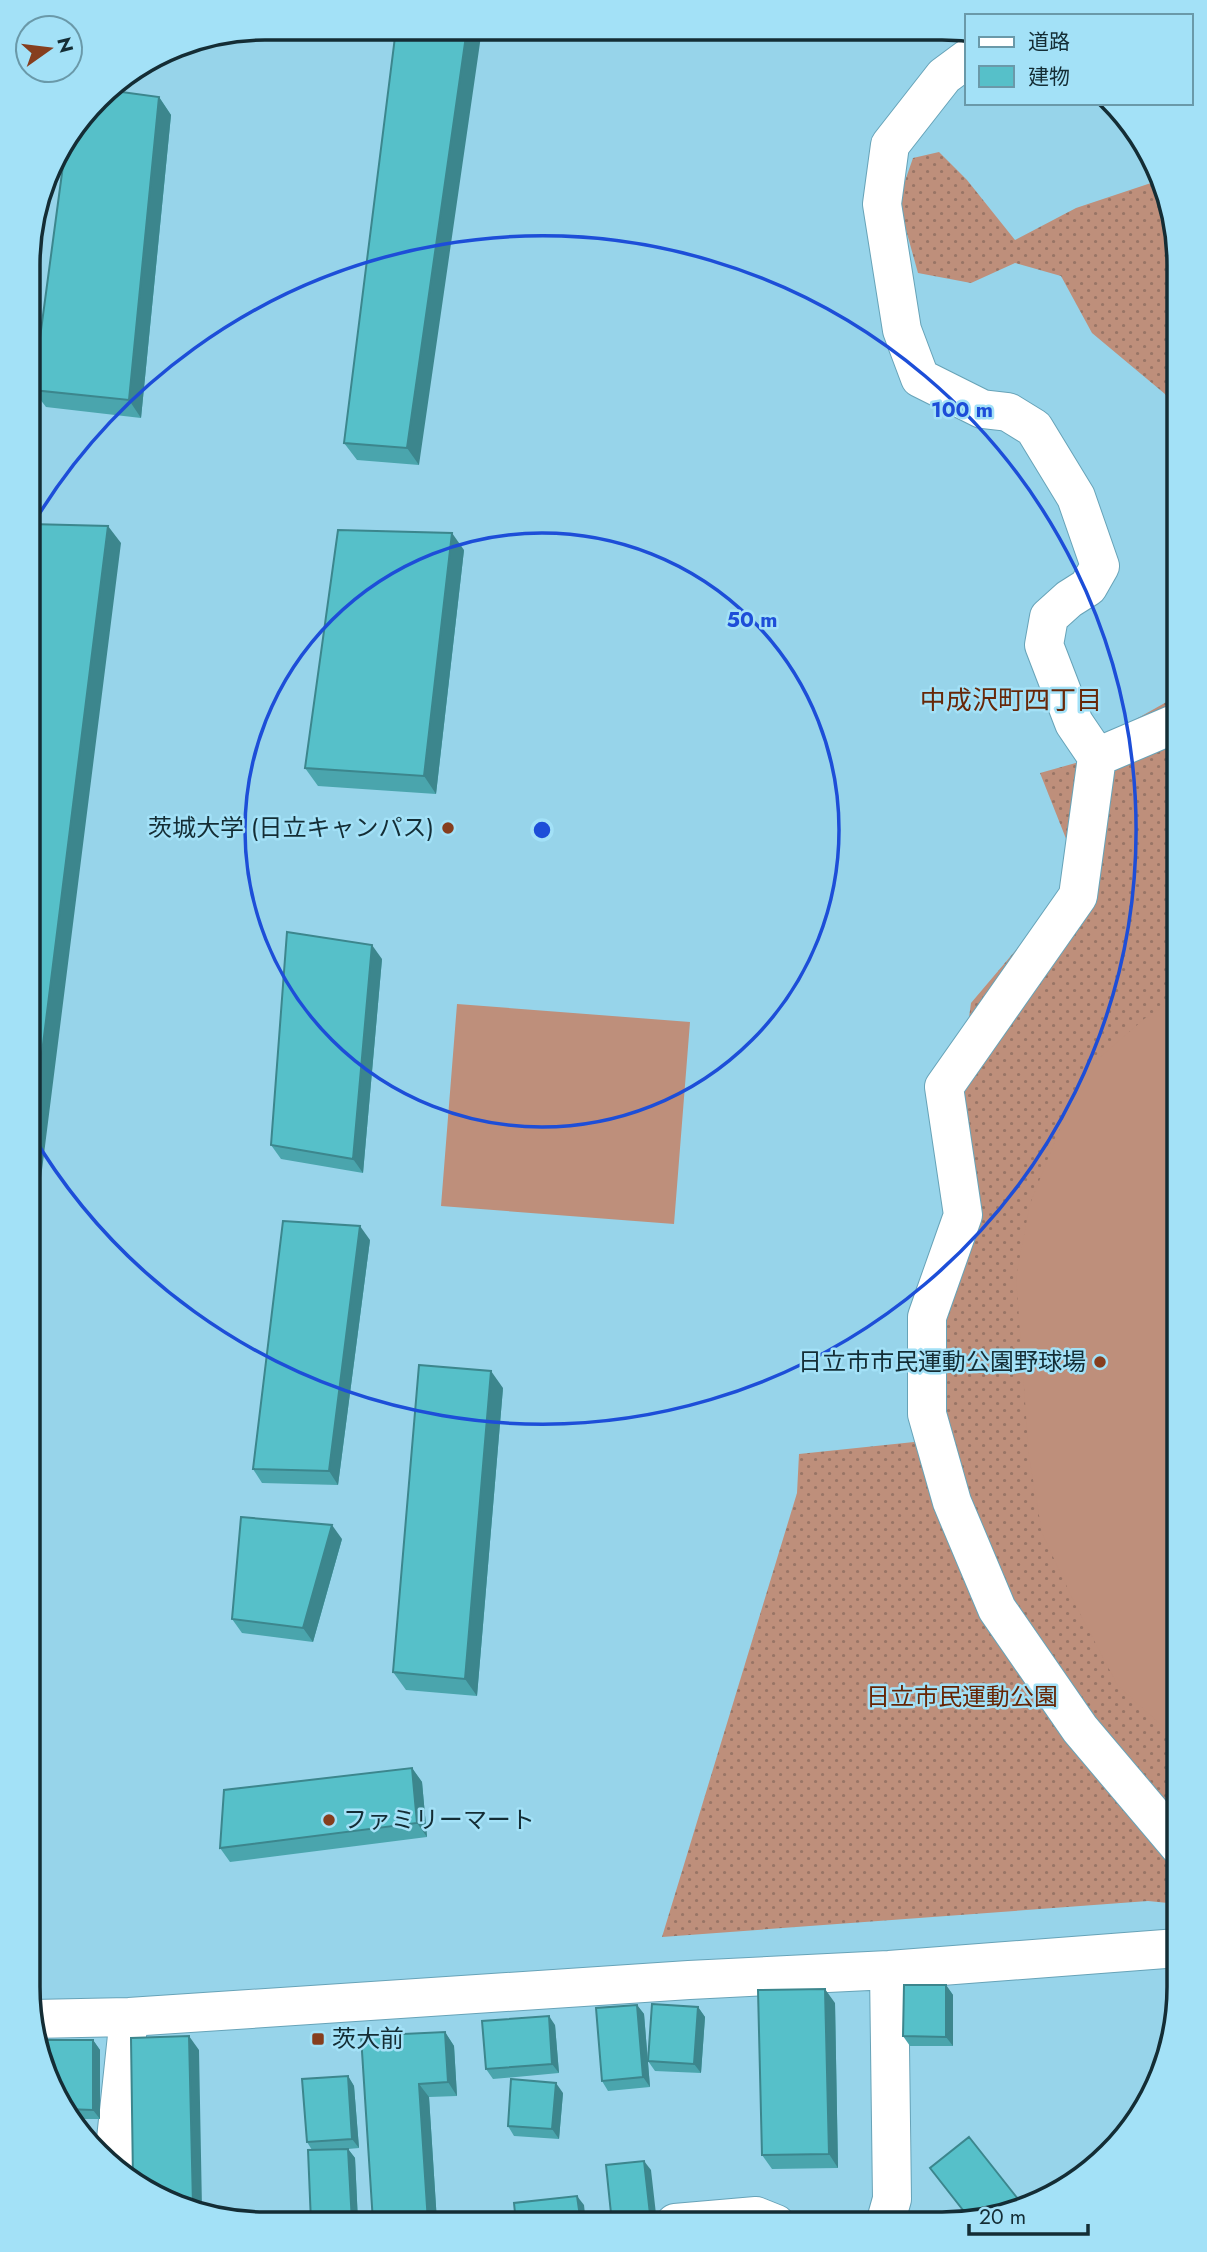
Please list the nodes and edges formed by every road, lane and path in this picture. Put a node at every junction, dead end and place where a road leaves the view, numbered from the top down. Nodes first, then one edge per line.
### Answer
1 (965, 60) edge
2 (1167, 727) edge
3 (1097, 757) junction
4 (1166, 1832) edge
5 (1166, 1949) edge
6 (889, 1970) junction
7 (129, 2017) junction
8 (44, 2020) edge
9 (114, 2153) edge
10 (889, 2212) edge

1 - 3 street
2 - 3 street
3 - 4 street
5 - 6 street
6 - 7 street
6 - 10 street
7 - 8 street
7 - 9 street

